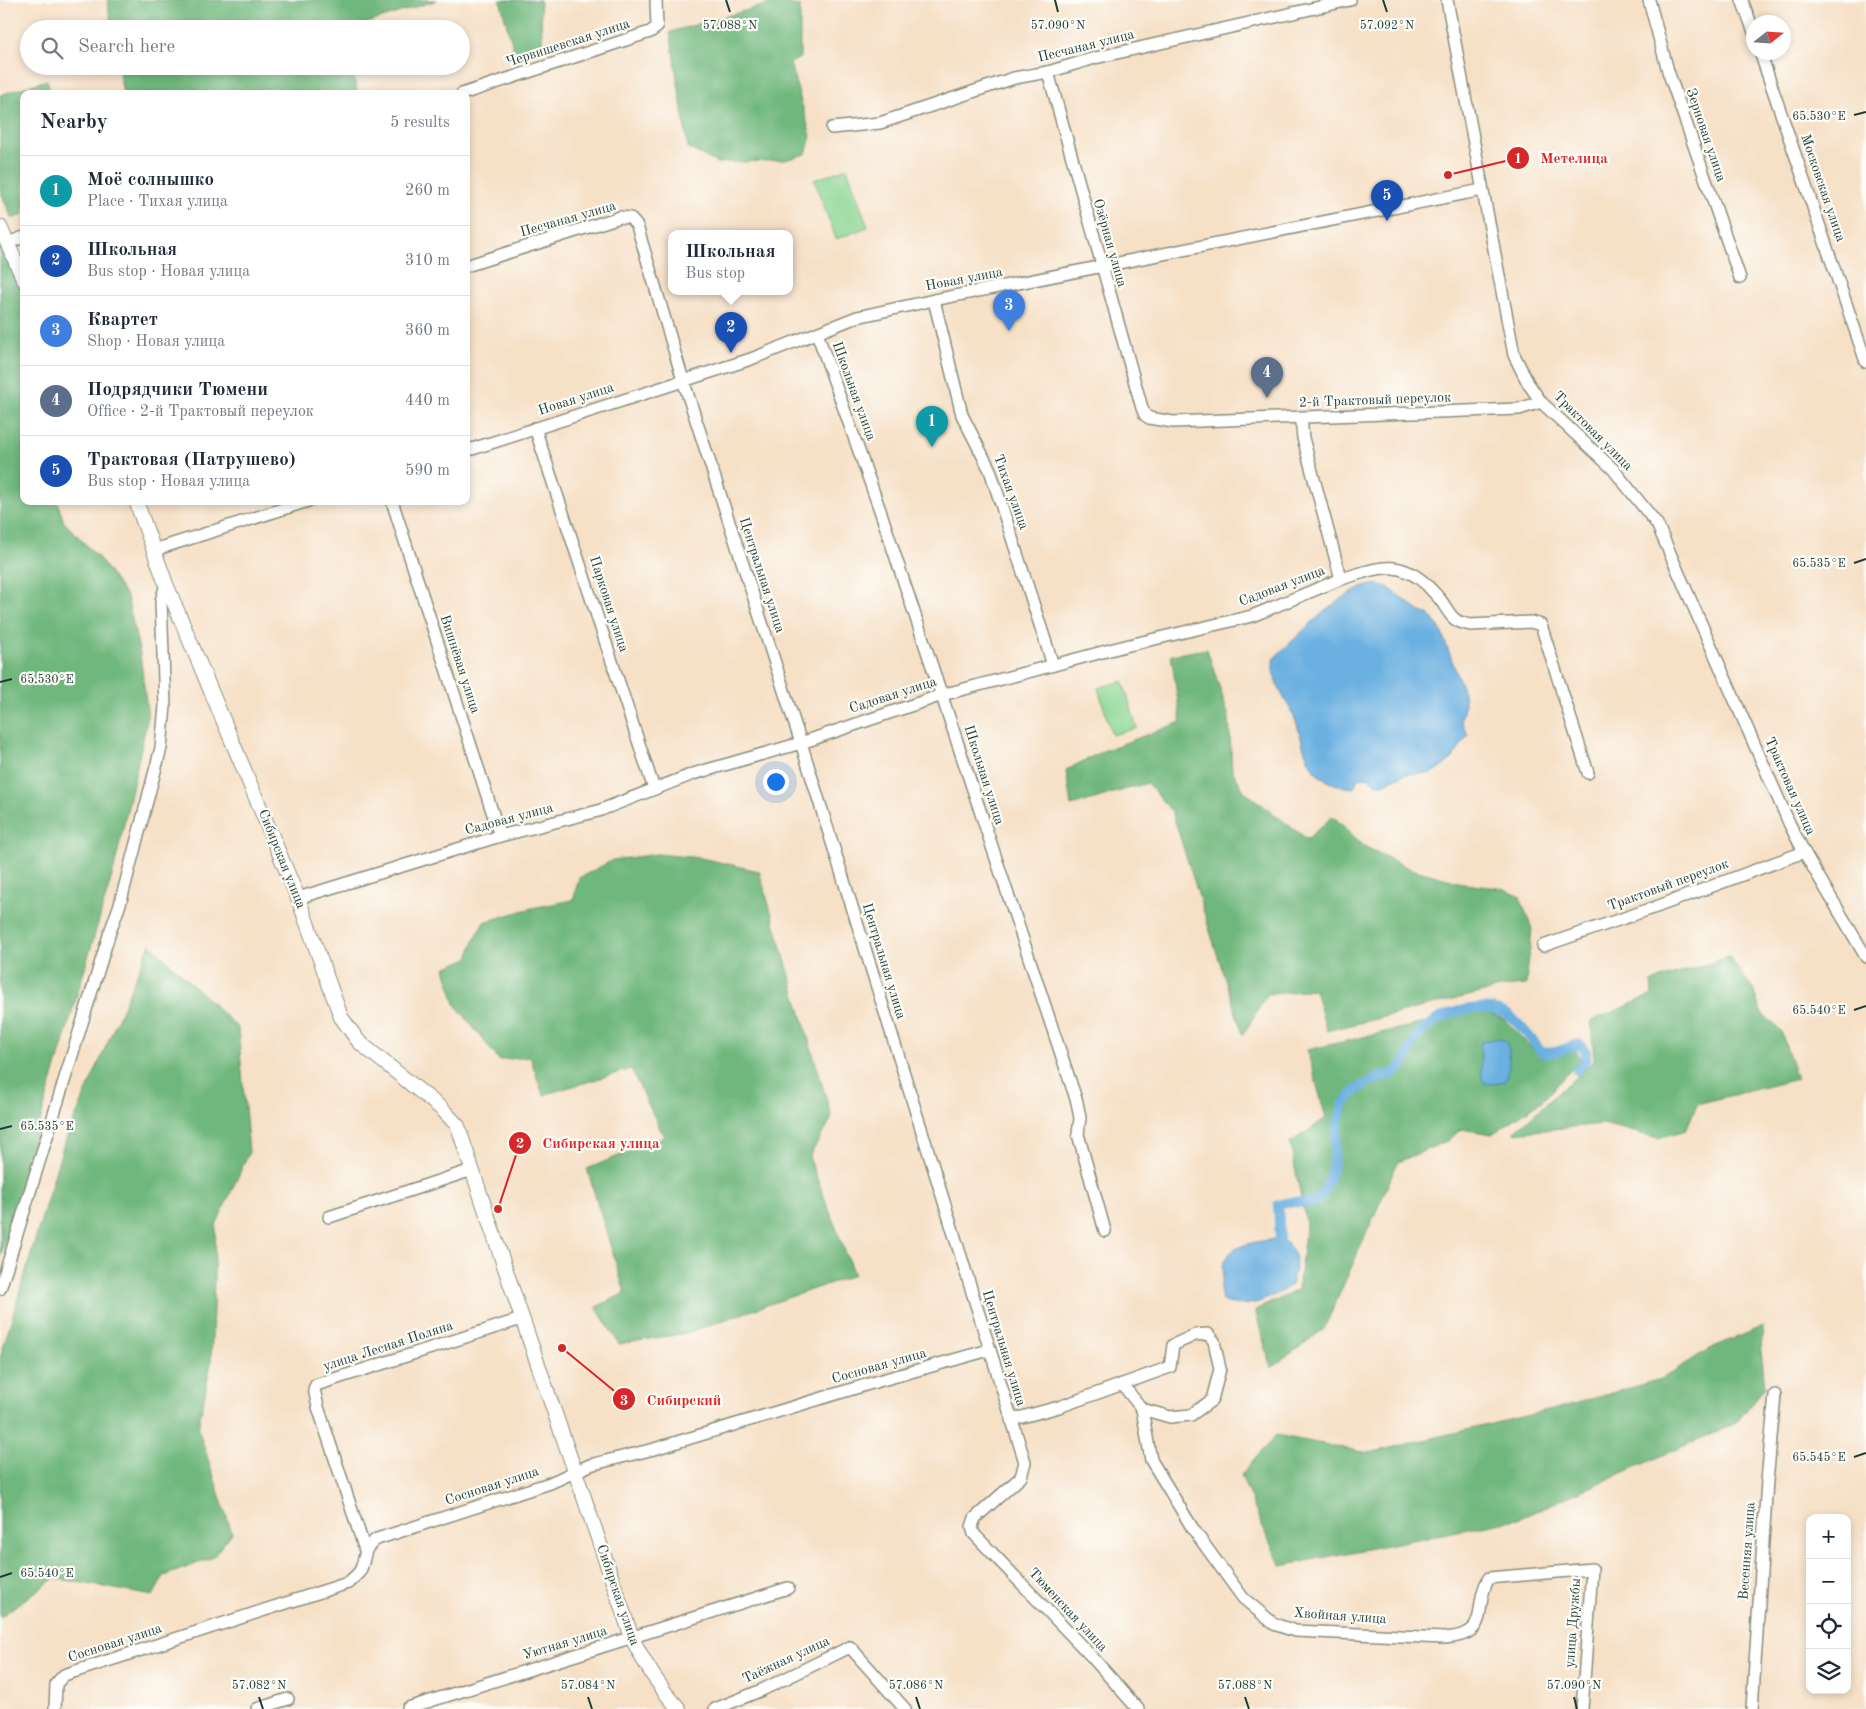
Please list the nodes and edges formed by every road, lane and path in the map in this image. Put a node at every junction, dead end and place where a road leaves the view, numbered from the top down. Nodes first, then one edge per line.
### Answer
1 (656, 0) edge
2 (1350, 0) edge
3 (1447, 0) edge
4 (1649, 0) edge
5 (1742, 0) edge
6 (1748, 15) edge
7 (1763, 60) edge
8 (1048, 72) junction
9 (470, 91) edge
10 (832, 128) dead end
11 (1482, 190) junction
12 (0, 227) edge
13 (20, 239) edge
14 (7, 243) junction
15 (470, 265) edge
16 (1102, 268) junction
17 (20, 271) edge
18 (1740, 278) dead end
19 (934, 300) junction
20 (817, 333) junction
21 (1866, 362) edge
22 (683, 380) junction
23 (1541, 402) junction
24 (1150, 418) joint
25 (1302, 418) junction
26 (535, 428) junction
27 (470, 450) edge
28 (137, 505) edge
29 (295, 505) edge
30 (393, 505) edge
31 (154, 550) junction
32 (1341, 579) junction
33 (166, 584) junction
34 (1053, 665) junction
35 (942, 695) junction
36 (801, 743) junction
37 (1588, 773) dead end
38 (654, 789) junction
39 (500, 836) junction
40 (1804, 852) junction
41 (298, 898) junction
42 (1543, 946) dead end
43 (1866, 957) edge
44 (472, 1170) junction
45 (329, 1217) dead end
46 (1105, 1231) dead end
47 (0, 1289) edge
48 (521, 1319) junction
49 (989, 1350) junction
50 (1122, 1384) junction
51 (1775, 1395) dead end
52 (1142, 1409) junction
53 (1011, 1420) junction
54 (576, 1471) junction
55 (974, 1534) joint
56 (365, 1550) junction
57 (1592, 1568) joint
58 (788, 1588) dead end
59 (632, 1638) junction
60 (288, 1699) dead end
61 (408, 1708) dead end
62 (55, 1709) edge
63 (257, 1709) edge
64 (679, 1709) edge
65 (715, 1709) edge
66 (905, 1709) edge
67 (1138, 1709) edge
68 (1582, 1709) edge
69 (1752, 1709) edge

1 - 9 street, Червишевская улица
2 - 8 street, Песчаная улица
3 - 11 street, Трактовая улица
4 - 18 street, Зерновая улица
5 - 6 street
7 - 21 street, Московская улица
8 - 10 street, Песчаная улица
8 - 16 street, Озёрная улица
11 - 16 street, Новая улица
11 - 23 street, Трактовая улица
12 - 14 street
13 - 14 street
14 - 17 street
15 - 22 street, Песчаная улица
16 - 19 street, Новая улица
16 - 24 street, Озёрная улица
19 - 20 street, Новая улица
19 - 34 street, Тихая улица
20 - 22 street, Новая улица
20 - 35 street, Школьная улица
22 - 26 street, Новая улица
22 - 36 street, Центральная улица
23 - 25 street, 2-й Трактовый переулок
23 - 40 street, Трактовая улица
24 - 25 street, 2-й Трактовый переулок
25 - 32 street, Садовая улица
26 - 27 street, Новая улица
26 - 38 street, Парковая улица
28 - 31 street, Сибирская улица
29 - 31 street
30 - 39 street, Вишнёвая улица
31 - 33 street, Сибирская улица
32 - 34 street, Садовая улица
32 - 37 street
33 - 41 street, Сибирская улица
33 - 47 street
34 - 35 street, Садовая улица
35 - 36 street, Садовая улица
35 - 46 street, Школьная улица
36 - 38 street, Садовая улица
36 - 49 street, Центральная улица
38 - 39 street, Садовая улица
39 - 41 street, Садовая улица
40 - 42 street, Трактовый переулок
40 - 43 street, Трактовая улица
41 - 44 street, Сибирская улица
44 - 45 street
44 - 48 street, Сибирская улица
48 - 54 street, Сибирская улица
48 - 56 street, улица Лесная Поляна
49 - 53 street, Центральная улица
49 - 54 street, Сосновая улица
50 - 52 street, Хвойная улица
50 - 52 street
50 - 53 street
51 - 69 street, Весенняя улица
52 - 57 street, Хвойная улица
53 - 55 street, Центральная улица
54 - 56 street, Сосновая улица
54 - 59 street, Сибирская улица
55 - 67 street, Тюменская улица
56 - 62 street, Сосновая улица
57 - 68 street, улица Дружбы
58 - 59 street, Уютная улица
59 - 61 street, Уютная улица
59 - 64 street, Сибирская улица
60 - 63 street
65 - 66 street, Таёжная улица

